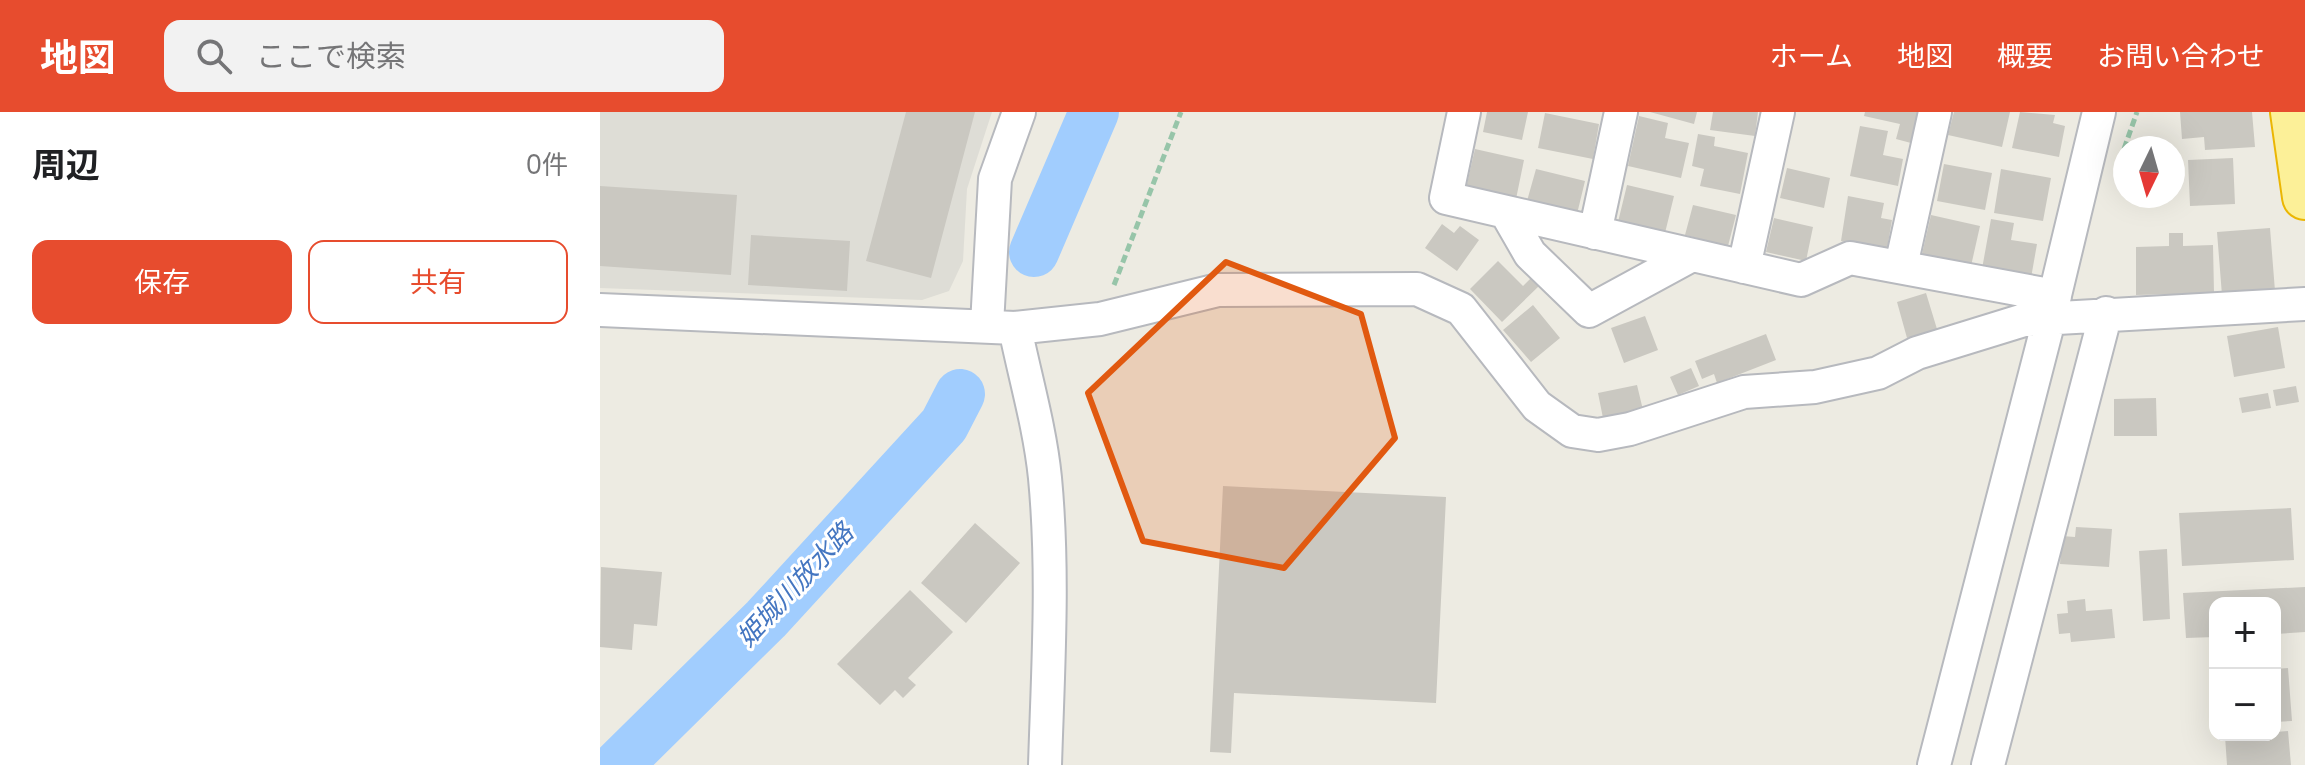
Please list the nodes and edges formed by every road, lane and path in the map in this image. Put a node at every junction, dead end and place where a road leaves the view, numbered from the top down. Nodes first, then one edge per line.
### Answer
1 (1019, 112) edge
2 (1181, 112) edge
3 (1464, 112) edge
4 (1621, 112) edge
5 (1778, 112) edge
6 (1935, 112) edge
7 (2099, 112) edge
8 (2293, 112) edge
9 (2305, 197) edge
10 (1507, 214) junction
11 (1595, 233) junction
12 (1692, 255) junction
13 (1901, 266) junction
14 (1744, 267) junction
15 (2305, 304) edge
16 (2052, 308) junction
17 (600, 310) edge
18 (2106, 313) junction
19 (1100, 319) junction
20 (1001, 327) junction
21 (1936, 758) edge
22 (1045, 765) edge
23 (1988, 765) edge

1 - 20 street
2 - 19 path
3 - 10 street
4 - 11 street
5 - 14 street
6 - 13 street
7 - 16 street
8 - 9 highway
10 - 11 street
10 - 12 street
11 - 12 street
12 - 14 street
13 - 14 street
13 - 16 street
15 - 18 street
16 - 18 street
16 - 19 street
16 - 21 street
17 - 20 street
18 - 23 street
19 - 20 street
20 - 22 street

